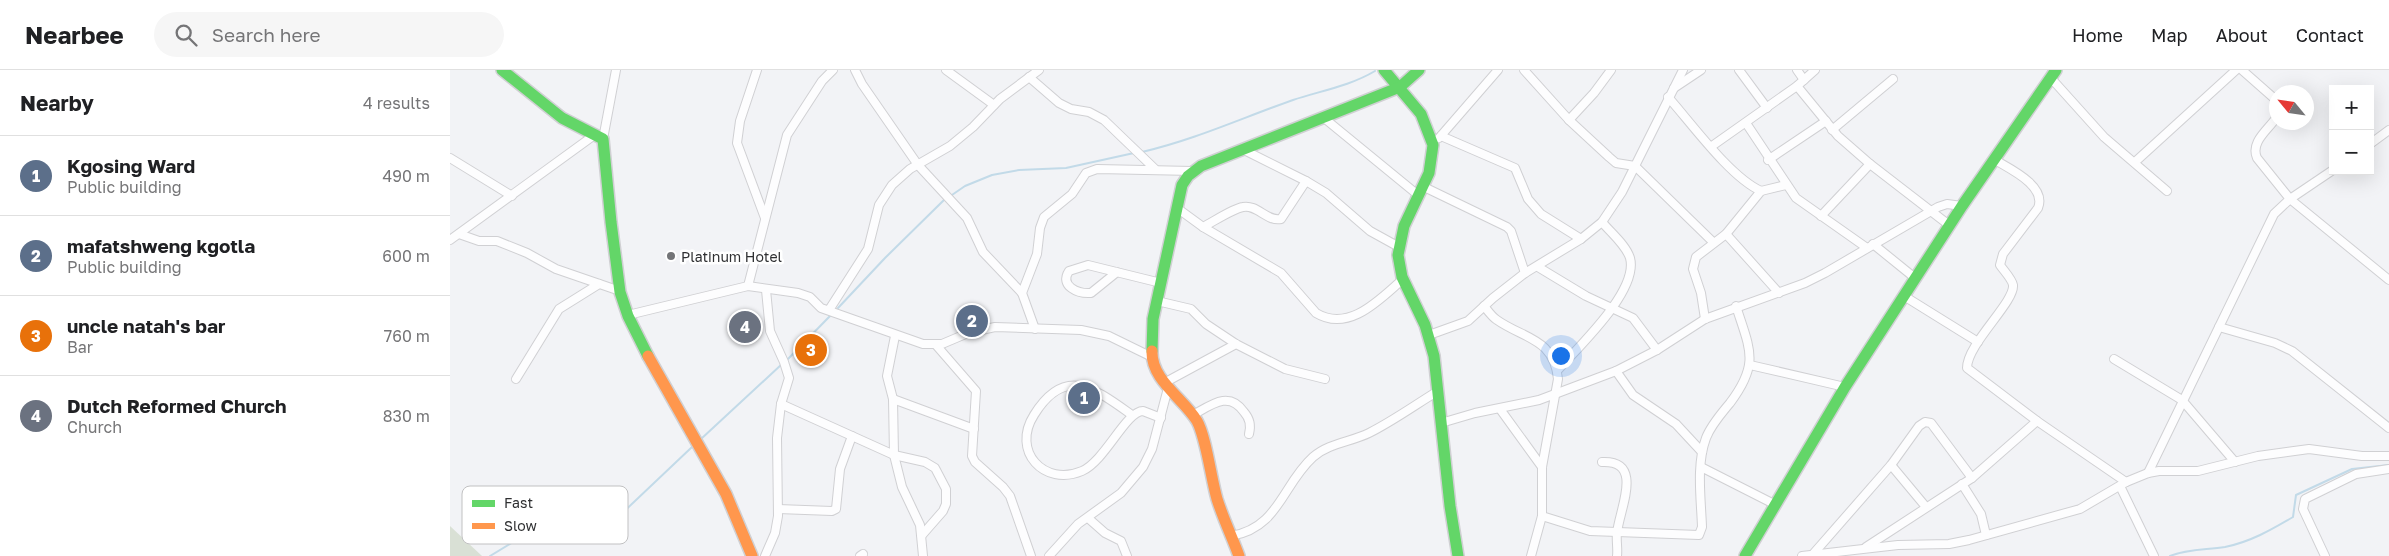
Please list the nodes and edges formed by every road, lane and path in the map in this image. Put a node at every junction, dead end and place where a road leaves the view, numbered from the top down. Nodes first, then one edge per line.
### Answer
1 (502, 70) edge
2 (757, 70) edge
3 (833, 70) edge
4 (855, 70) edge
5 (946, 70) edge
6 (1039, 70) edge
7 (1384, 70) edge
8 (1420, 70) edge
9 (1498, 70) edge
10 (1524, 70) edge
11 (1611, 70) edge
12 (1683, 70) edge
13 (1701, 70) edge
14 (1739, 70) edge
15 (1798, 70) edge
16 (1815, 70) edge
17 (2236, 70) edge
18 (2242, 70) edge
19 (615, 71) edge
20 (2053, 74) edge
21 (1028, 77) junction
22 (1893, 79) dead end
23 (1804, 80) junction
24 (1797, 86) junction
25 (1400, 87) junction
26 (1673, 89) junction
27 (2269, 94) edge
28 (1668, 97) junction
29 (994, 105) junction
30 (1767, 108) junction
31 (1324, 118) junction
32 (1569, 120) junction
33 (1826, 121) junction
34 (1746, 123) junction
35 (2269, 127) edge
36 (1832, 130) junction
37 (2388, 133) edge
38 (1441, 136) junction
39 (598, 138) junction
40 (2374, 142) edge
41 (1433, 145) junction
42 (1712, 146) junction
43 (1242, 149) junction
44 (450, 158) edge
45 (1768, 160) junction
46 (1995, 160) junction
47 (2135, 162) junction
48 (1870, 164) junction
49 (918, 165) junction
50 (1635, 166) junction
51 (1155, 170) junction
52 (1193, 171) junction
53 (2329, 173) edge
54 (1306, 181) junction
55 (1786, 185) junction
56 (1420, 191) junction
57 (1762, 191) junction
58 (2168, 191) dead end
59 (512, 196) junction
60 (2290, 199) junction
61 (1962, 206) junction
62 (1177, 208) junction
63 (1929, 211) junction
64 (1821, 216) junction
65 (765, 218) junction
66 (1602, 222) junction
67 (1950, 225) junction
68 (1203, 227) junction
69 (459, 234) junction
70 (1726, 234) junction
71 (1581, 239) junction
72 (450, 240) edge
73 (1713, 242) junction
74 (1870, 246) junction
75 (1399, 247) junction
76 (1538, 266) junction
77 (1117, 272) junction
78 (1525, 273) junction
79 (1915, 278) junction
80 (1402, 280) junction
81 (2389, 280) edge
82 (1161, 283) junction
83 (598, 284) junction
84 (748, 286) junction
85 (766, 290) junction
86 (620, 291) junction
87 (1022, 293) junction
88 (1779, 293) junction
89 (1904, 296) junction
90 (1157, 301) junction
91 (1484, 306) junction
92 (1736, 306) junction
93 (1611, 309) junction
94 (828, 310) junction
95 (628, 315) junction
96 (1704, 319) junction
97 (2219, 328) junction
98 (1034, 329) junction
99 (1429, 335) junction
100 (895, 336) junction
101 (1978, 342) junction
102 (1236, 344) junction
103 (936, 345) junction
104 (1657, 350) junction
105 (1152, 357) junction
106 (2114, 359) dead end
107 (1750, 365) junction
108 (1557, 371) junction
109 (1616, 371) junction
110 (516, 379) dead end
111 (1325, 379) dead end
112 (1166, 386) junction
113 (1845, 387) junction
114 (1438, 391) junction
115 (1555, 393) junction
116 (893, 399) junction
117 (2182, 400) junction
118 (781, 404) junction
119 (1500, 409) junction
120 (1132, 415) junction
121 (1193, 415) junction
122 (1161, 418) junction
123 (2037, 421) junction
124 (1441, 424) junction
125 (2389, 428) edge
126 (974, 429) junction
127 (1249, 434) dead end
128 (852, 436) junction
129 (1702, 452) junction
130 (894, 455) junction
131 (2385, 456) edge
132 (1602, 462) dead end
133 (2235, 462) junction
134 (1891, 465) junction
135 (1542, 467) junction
136 (1701, 467) junction
137 (2386, 469) edge
138 (2148, 473) junction
139 (1972, 478) junction
140 (1962, 484) junction
141 (2123, 484) junction
142 (1774, 504) junction
143 (1926, 506) junction
144 (778, 509) junction
145 (1542, 516) junction
146 (1088, 518) junction
147 (1617, 532) junction
148 (922, 535) junction
149 (1231, 536) junction
150 (1986, 536) junction
151 (1865, 548) junction
152 (1814, 553) junction
153 (752, 556) edge
154 (765, 556) edge
155 (923, 556) edge
156 (1031, 556) edge
157 (1049, 556) edge
158 (1127, 556) edge
159 (1239, 556) edge
160 (1458, 556) edge
161 (1532, 556) edge
162 (1617, 556) edge
163 (1745, 556) edge
164 (1802, 556) edge
165 (2154, 556) edge
166 (2325, 556) edge

1 - 39 street
2 - 65 street
3 - 65 street
4 - 49 street
5 - 29 street
6 - 21 street
7 - 25 street
8 - 25 street
9 - 38 street
10 - 32 street
11 - 32 street
12 - 26 street
13 - 26 street
14 - 30 street
15 - 23 street
16 - 23 street
17 - 47 street
18 - 27 street
19 - 39 street
20 - 46 street
20 - 47 street
21 - 29 street
21 - 51 street
22 - 36 street
23 - 24 street
24 - 30 street
24 - 33 street
25 - 31 street
25 - 41 street
26 - 28 street
28 - 42 street
28 - 50 street
29 - 49 street
30 - 34 street
31 - 43 street
31 - 56 street
32 - 50 street
33 - 36 street
33 - 45 street
34 - 42 street
34 - 45 street
35 - 60 street
36 - 48 street
37 - 40 street
38 - 41 street
38 - 71 street
39 - 59 street
39 - 86 street
41 - 56 street
42 - 57 street
43 - 52 street
43 - 54 street
44 - 59 street
45 - 55 street
46 - 61 street
46 - 101 street
47 - 58 street
48 - 63 street
48 - 64 street
49 - 87 street
49 - 94 street
50 - 66 street
50 - 73 street
51 - 52 street
51 - 87 street
52 - 62 street
53 - 60 street
54 - 68 street
54 - 75 street
55 - 57 street
55 - 64 street
56 - 75 street
56 - 78 street
57 - 70 street
59 - 69 street
60 - 81 street
60 - 97 street
61 - 63 street
61 - 67 street
62 - 68 street
62 - 82 street
63 - 67 street
63 - 74 street
64 - 74 street
65 - 84 street
66 - 71 street
66 - 93 street
67 - 79 street
68 - 80 street
69 - 72 street
69 - 83 street
70 - 73 street
70 - 88 street
71 - 76 street
73 - 96 street
74 - 79 street
74 - 88 street
75 - 80 street
76 - 78 street
76 - 93 street
77 - 77 street
77 - 82 street
78 - 91 street
79 - 89 street
80 - 99 street
82 - 90 street
83 - 86 street
83 - 110 street
84 - 85 street
84 - 95 street
85 - 94 street
85 - 118 street
86 - 95 street
87 - 98 street
88 - 92 street
89 - 101 street
89 - 113 street
90 - 102 street
90 - 105 street
91 - 99 street
91 - 108 street
92 - 96 street
92 - 107 street
93 - 104 street
93 - 108 street
94 - 100 street
95 - 153 street
96 - 104 street
97 - 117 street
97 - 125 street
98 - 103 street
98 - 105 street
99 - 114 street
100 - 103 street
100 - 116 street
101 - 123 street
102 - 111 street
102 - 112 street
103 - 126 street
104 - 109 street
105 - 112 street
106 - 117 street
107 - 113 street
107 - 129 street
108 - 115 street
109 - 115 street
109 - 129 street
112 - 121 street
112 - 122 street
113 - 142 street
114 - 124 street
114 - 149 street
115 - 119 street
115 - 135 street
116 - 126 street
116 - 130 street
117 - 133 street
117 - 138 street
118 - 128 street
118 - 144 street
119 - 124 street
119 - 135 street
120 - 120 street
120 - 122 street
121 - 127 street
121 - 149 street
122 - 146 street
123 - 139 street
123 - 141 street
124 - 160 street
126 - 156 street
128 - 130 street
128 - 144 street
129 - 136 street
130 - 148 street
130 - 148 street
131 - 133 street
131 - 137 street
132 - 147 street
133 - 138 street
134 - 139 street
134 - 143 street
134 - 152 street
135 - 145 street
136 - 142 street
136 - 147 street
137 - 166 street
138 - 141 street
139 - 140 street
140 - 143 street
140 - 150 street
141 - 150 street
141 - 165 street
142 - 163 street
143 - 151 street
144 - 154 street
145 - 147 street
145 - 161 street
146 - 157 street
146 - 158 street
147 - 162 street
148 - 155 street
149 - 159 street
150 - 151 street
151 - 152 street
152 - 164 street

